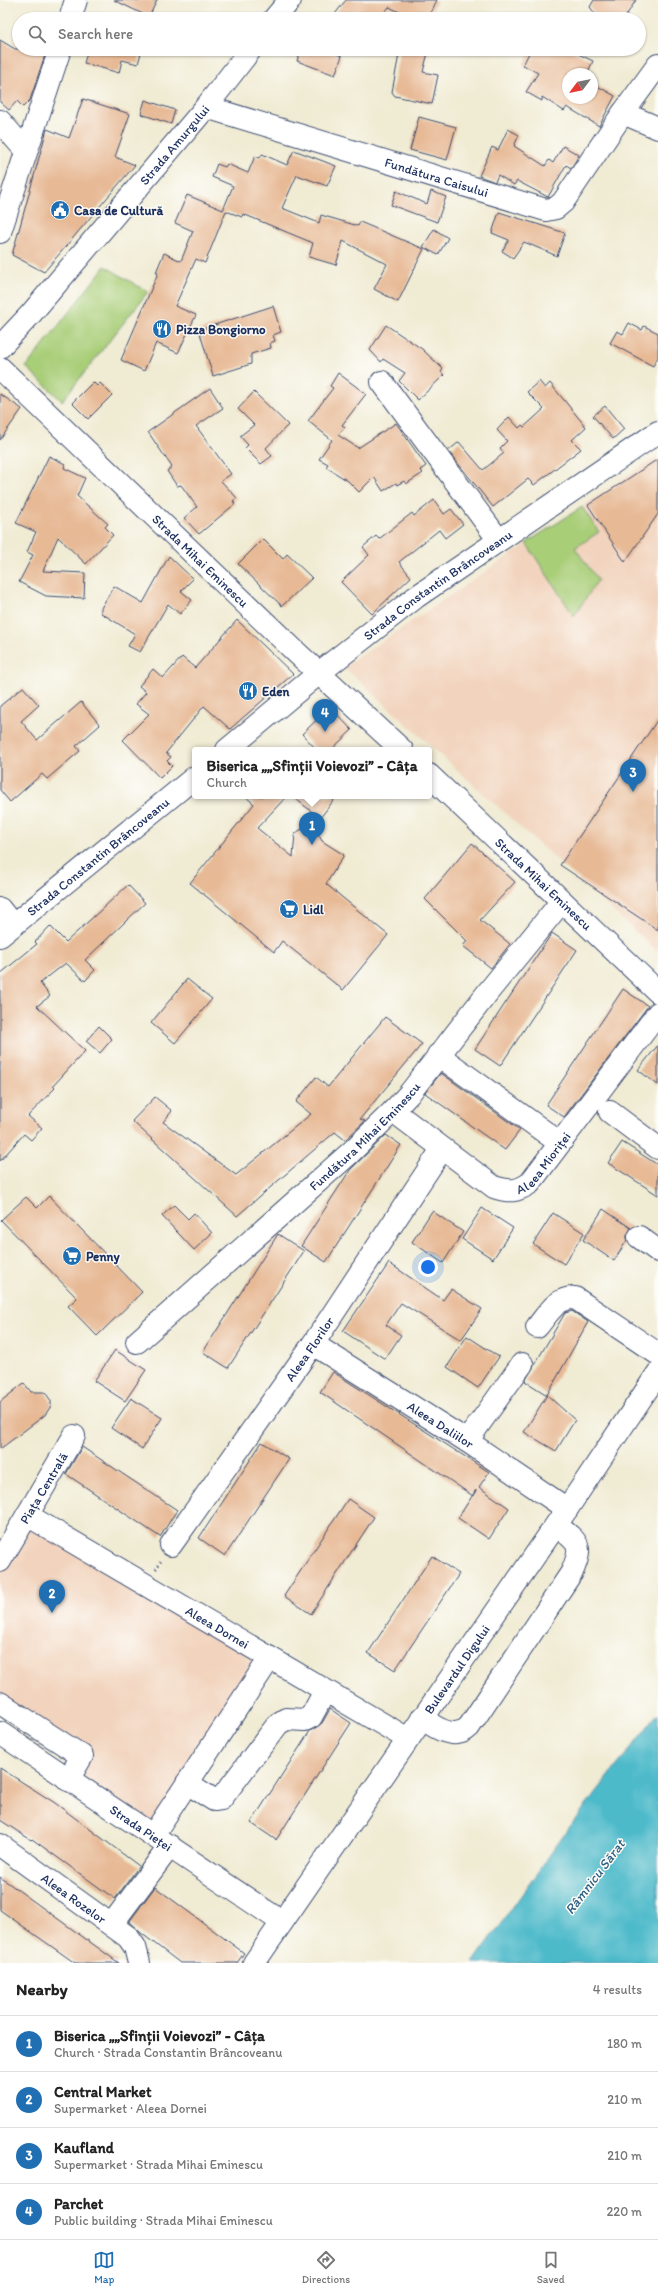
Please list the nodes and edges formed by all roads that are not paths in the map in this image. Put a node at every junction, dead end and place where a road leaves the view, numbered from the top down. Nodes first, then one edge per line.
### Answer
1 (76, 0) edge
2 (290, 0) edge
3 (72, 12) edge
4 (280, 12) edge
5 (58, 56) edge
6 (245, 56) edge
7 (658, 65) edge
8 (206, 106) junction
9 (623, 113) junction
10 (0, 121) edge
11 (658, 128) edge
12 (26, 151) junction
13 (0, 232) edge
14 (0, 347) edge
15 (0, 368) edge
16 (382, 382) dead end
17 (658, 432) edge
18 (498, 539) junction
19 (320, 673) junction
20 (232, 747) edge
21 (399, 747) edge
22 (432, 778) edge
23 (192, 779) edge
24 (562, 901) junction
25 (4, 923) edge
26 (658, 992) edge
27 (658, 1013) edge
28 (438, 1055) junction
29 (393, 1111) junction
30 (610, 1112) dead end
31 (560, 1143) junction
32 (658, 1148) edge
33 (442, 1149) junction
34 (639, 1237) dead end
35 (658, 1251) edge
36 (537, 1327) dead end
37 (137, 1342) dead end
38 (313, 1344) junction
39 (658, 1354) edge
40 (522, 1364) dead end
41 (658, 1373) edge
42 (74, 1436) dead end
43 (467, 1442) junction
44 (27, 1515) junction
45 (562, 1517) junction
46 (171, 1545) road end
47 (0, 1561) edge
48 (270, 1658) junction
49 (325, 1691) junction
50 (0, 1703) edge
51 (422, 1718) junction
52 (0, 1734) edge
53 (408, 1739) junction
54 (68, 1780) junction
55 (187, 1783) junction
56 (162, 1840) junction
57 (0, 1845) edge
58 (282, 1922) junction
59 (112, 1924) junction
60 (139, 1960) edge
61 (254, 1963) edge

1 - 3 street
2 - 4 street
5 - 12 street
6 - 8 street, Strada Amurgului
7 - 9 street, Fundătura Caisului
8 - 9 street, Fundătura Caisului
8 - 14 street, Strada Amurgului
9 - 11 street
10 - 12 street
12 - 13 street
15 - 19 street, Strada Mihai Eminescu
16 - 18 street
17 - 18 street, Strada Constantin Brâncoveanu
18 - 19 street, Strada Constantin Brâncoveanu
19 - 20 street, Strada Constantin Brâncoveanu
19 - 21 street, Strada Mihai Eminescu
22 - 24 street, Strada Mihai Eminescu
23 - 25 street, Strada Constantin Brâncoveanu
24 - 26 street, Strada Mihai Eminescu
24 - 28 street, Fundătura Mihai Eminescu
27 - 31 street, Aleea Mioriței
28 - 29 street, Fundătura Mihai Eminescu
28 - 31 street
29 - 33 street, Aleea Mioriței
29 - 37 street, Fundătura Mihai Eminescu
30 - 32 street
31 - 33 street, Aleea Mioriței
33 - 38 street, Aleea Florilor
34 - 35 street
36 - 39 street
38 - 43 street, Aleea Daliilor
38 - 46 street, Aleea Florilor
40 - 43 street
41 - 45 street, Bulevardul Digului
42 - 44 street, Piața Centrală
43 - 45 street, Aleea Daliilor
44 - 47 street, Piața Centrală
44 - 48 street, Aleea Dornei
45 - 51 street, Bulevardul Digului
45 - 51 street, Aleea Daliilor
48 - 49 street, Aleea Dornei
48 - 55 street
49 - 53 street, Aleea Dornei
49 - 55 street
50 - 54 street
51 - 53 street, Bulevardul Digului
52 - 54 street, Strada Pieței
53 - 58 street, Bulevardul Digului
54 - 56 street, Strada Pieței
55 - 56 street
56 - 58 street, Strada Pieței
56 - 59 street
57 - 59 street, Aleea Rozelor
58 - 61 street, Bulevardul Digului
59 - 60 street, Aleea Rozelor

